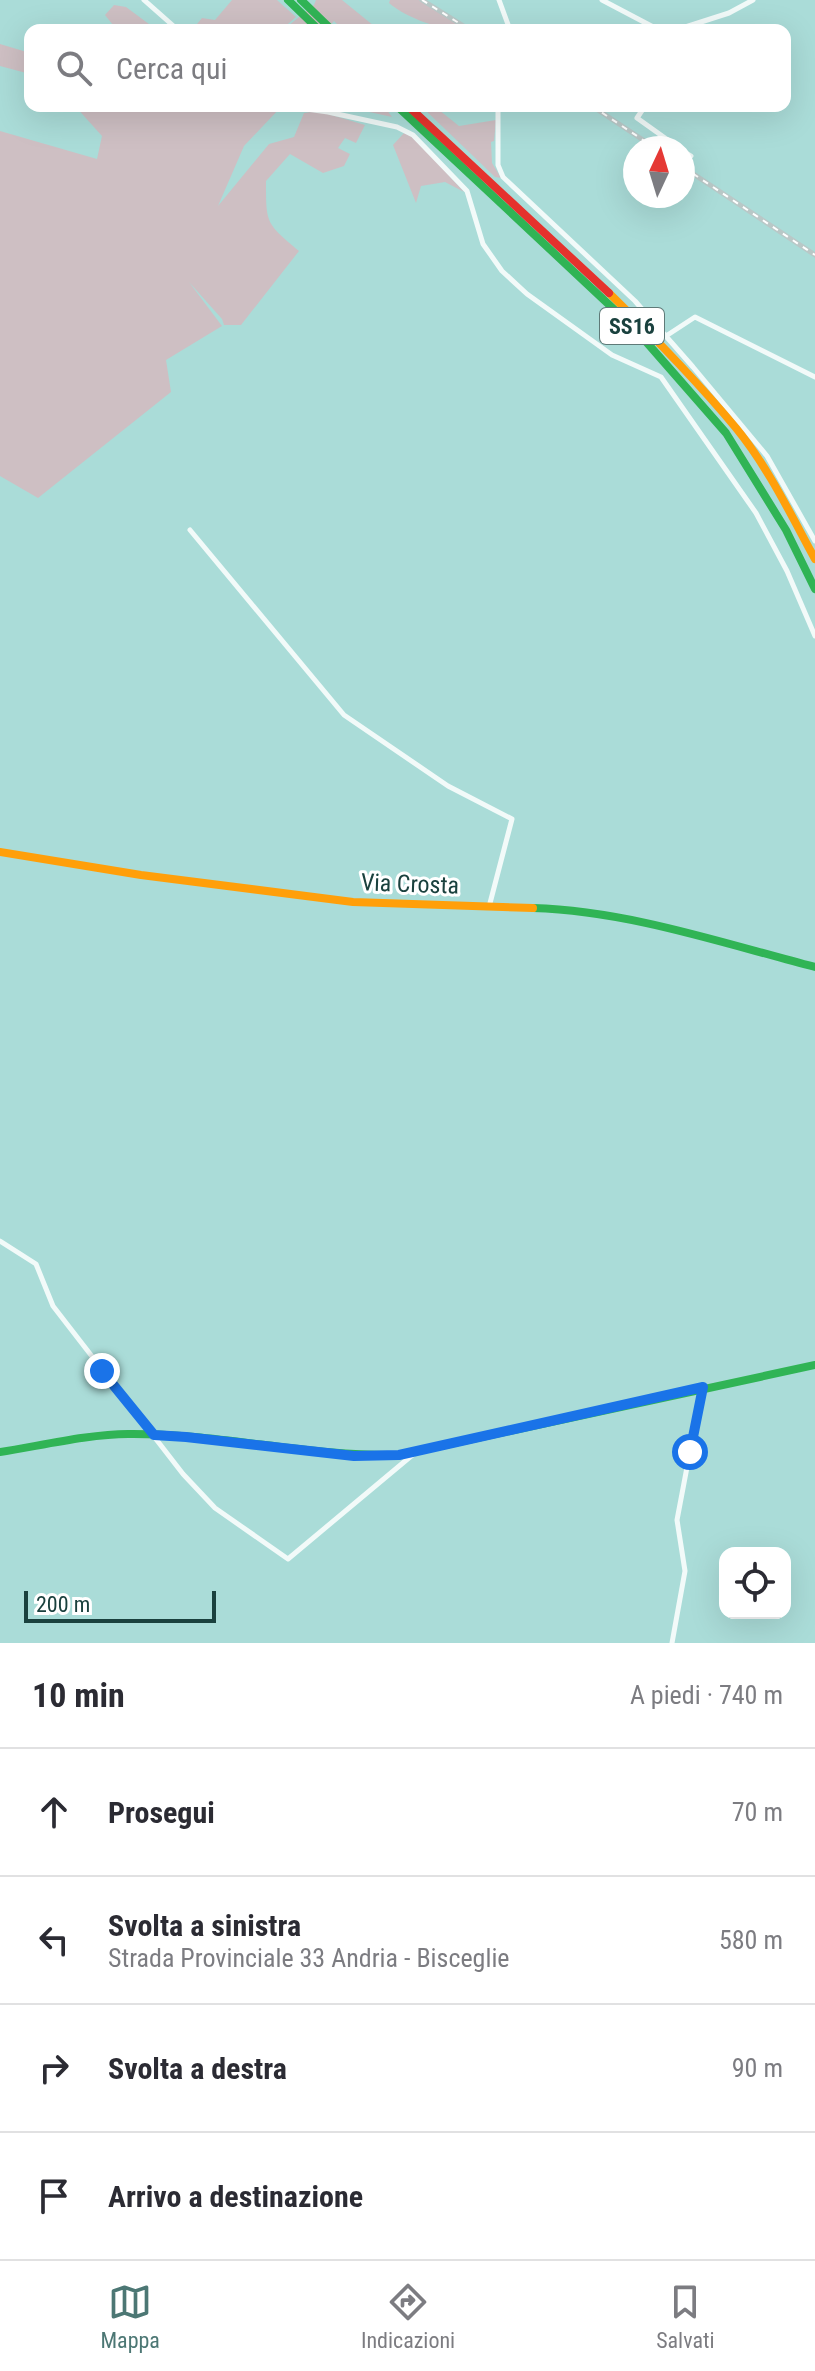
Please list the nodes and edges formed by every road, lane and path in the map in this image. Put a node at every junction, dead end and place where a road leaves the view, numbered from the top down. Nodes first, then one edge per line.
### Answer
1 (144, 0) edge
2 (288, 0) edge
3 (301, 0) edge
4 (499, 0) edge
5 (602, 0) edge
6 (753, 0) edge
7 (307, 11) junction
8 (171, 24) edge
9 (315, 24) edge
10 (324, 24) edge
11 (508, 24) edge
12 (648, 24) edge
13 (695, 24) edge
14 (328, 112) edge
15 (404, 112) edge
16 (415, 112) edge
17 (498, 112) edge
18 (641, 112) edge
19 (663, 136) edge
20 (666, 336) junction
21 (815, 377) edge
22 (190, 530) dead end
23 (815, 541) edge
24 (815, 559) edge
25 (815, 589) edge
26 (815, 636) edge
27 (0, 852) edge
28 (489, 908) junction
29 (815, 967) edge
30 (0, 1241) edge
31 (815, 1365) edge
32 (703, 1387) junction
33 (154, 1435) junction
34 (0, 1452) edge
35 (417, 1452) junction
36 (672, 1643) edge

1 - 8 street
2 - 7 main road
3 - 7 main road
4 - 11 street
5 - 12 street
6 - 13 street
7 - 9 main road
7 - 10 main road
14 - 26 street
15 - 25 main road, SS16
16 - 24 main road, SS16
17 - 20 street
18 - 19 street
20 - 21 street
20 - 23 street
22 - 28 street
27 - 28 main road, Via Crosta
28 - 29 main road, Via Crosta
30 - 33 street
31 - 32 main road
32 - 35 main road
32 - 36 street
33 - 34 main road
33 - 35 main road
33 - 35 street

